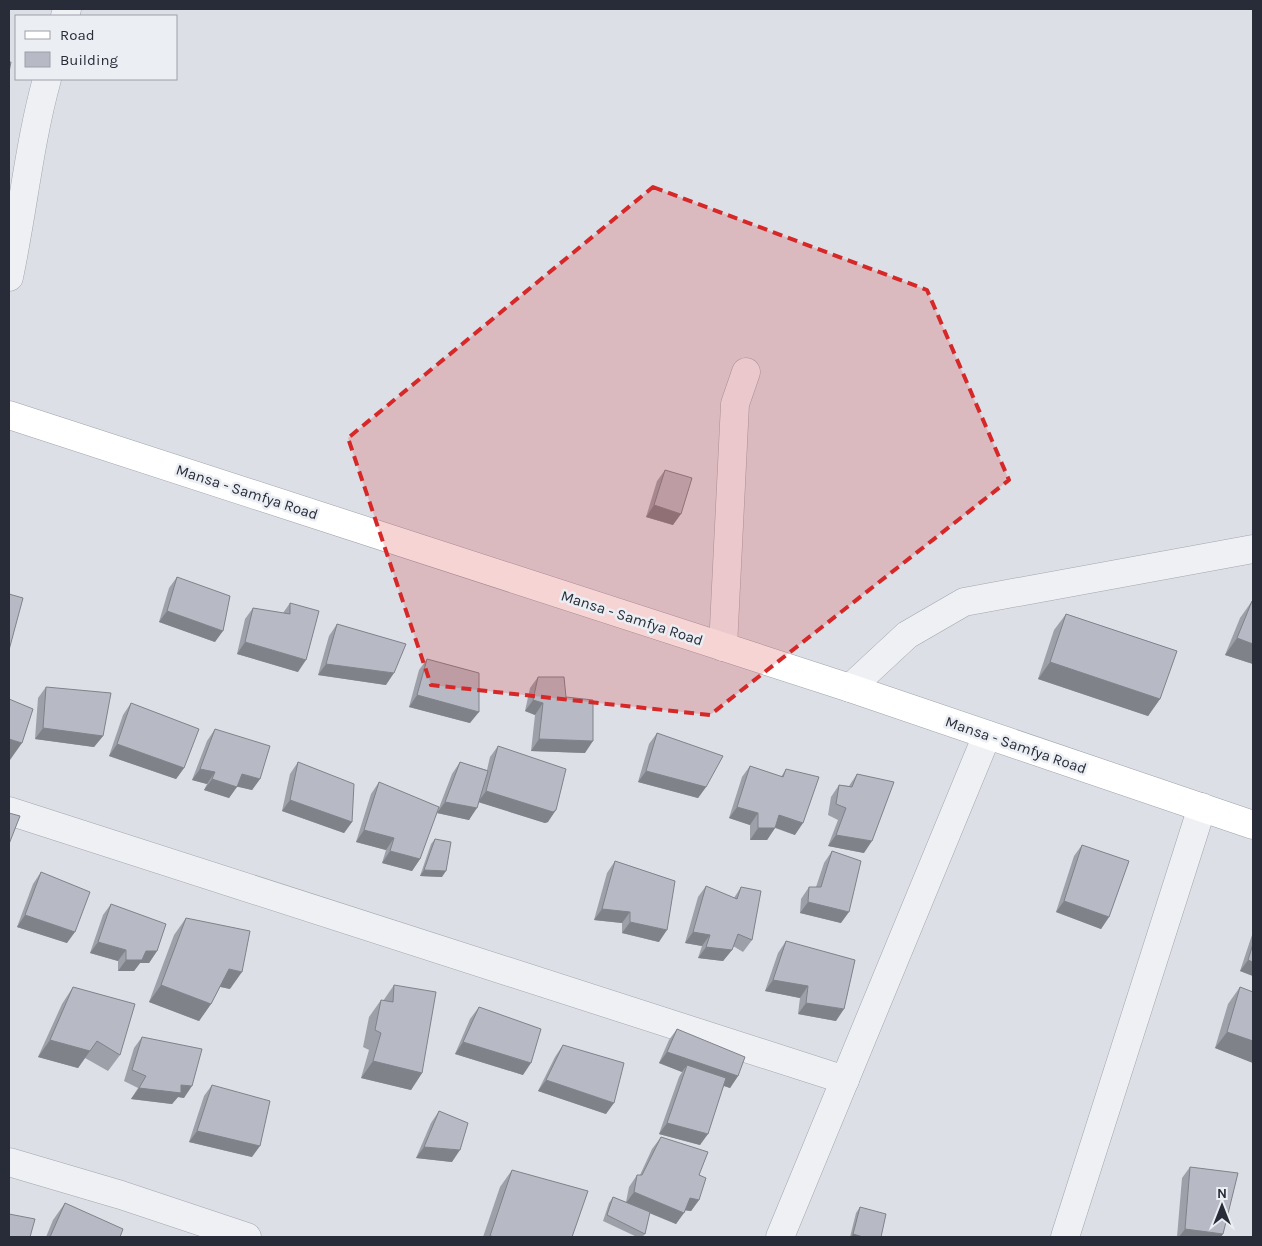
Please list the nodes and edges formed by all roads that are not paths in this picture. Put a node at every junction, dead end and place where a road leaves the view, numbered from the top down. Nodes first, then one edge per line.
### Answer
1 (47, 80) edge
2 (9, 277) edge
3 (746, 372) dead end
4 (9, 415) edge
5 (1253, 549) edge
6 (723, 647) junction
7 (850, 688) junction
8 (987, 735) junction
9 (1202, 807) junction
10 (9, 811) edge
11 (1253, 825) edge
12 (845, 1080) junction
13 (9, 1162) edge
14 (247, 1237) edge
15 (780, 1237) edge
16 (1064, 1237) edge

1 - 2 street
3 - 6 street
4 - 6 main road, Mansa - Samfya Road
5 - 7 street
6 - 7 main road, Mansa - Samfya Road
7 - 8 main road, Mansa - Samfya Road
8 - 9 main road, Mansa - Samfya Road
8 - 12 street
9 - 11 main road, Mansa - Samfya Road
9 - 16 street
10 - 12 street
12 - 15 street
13 - 14 street

